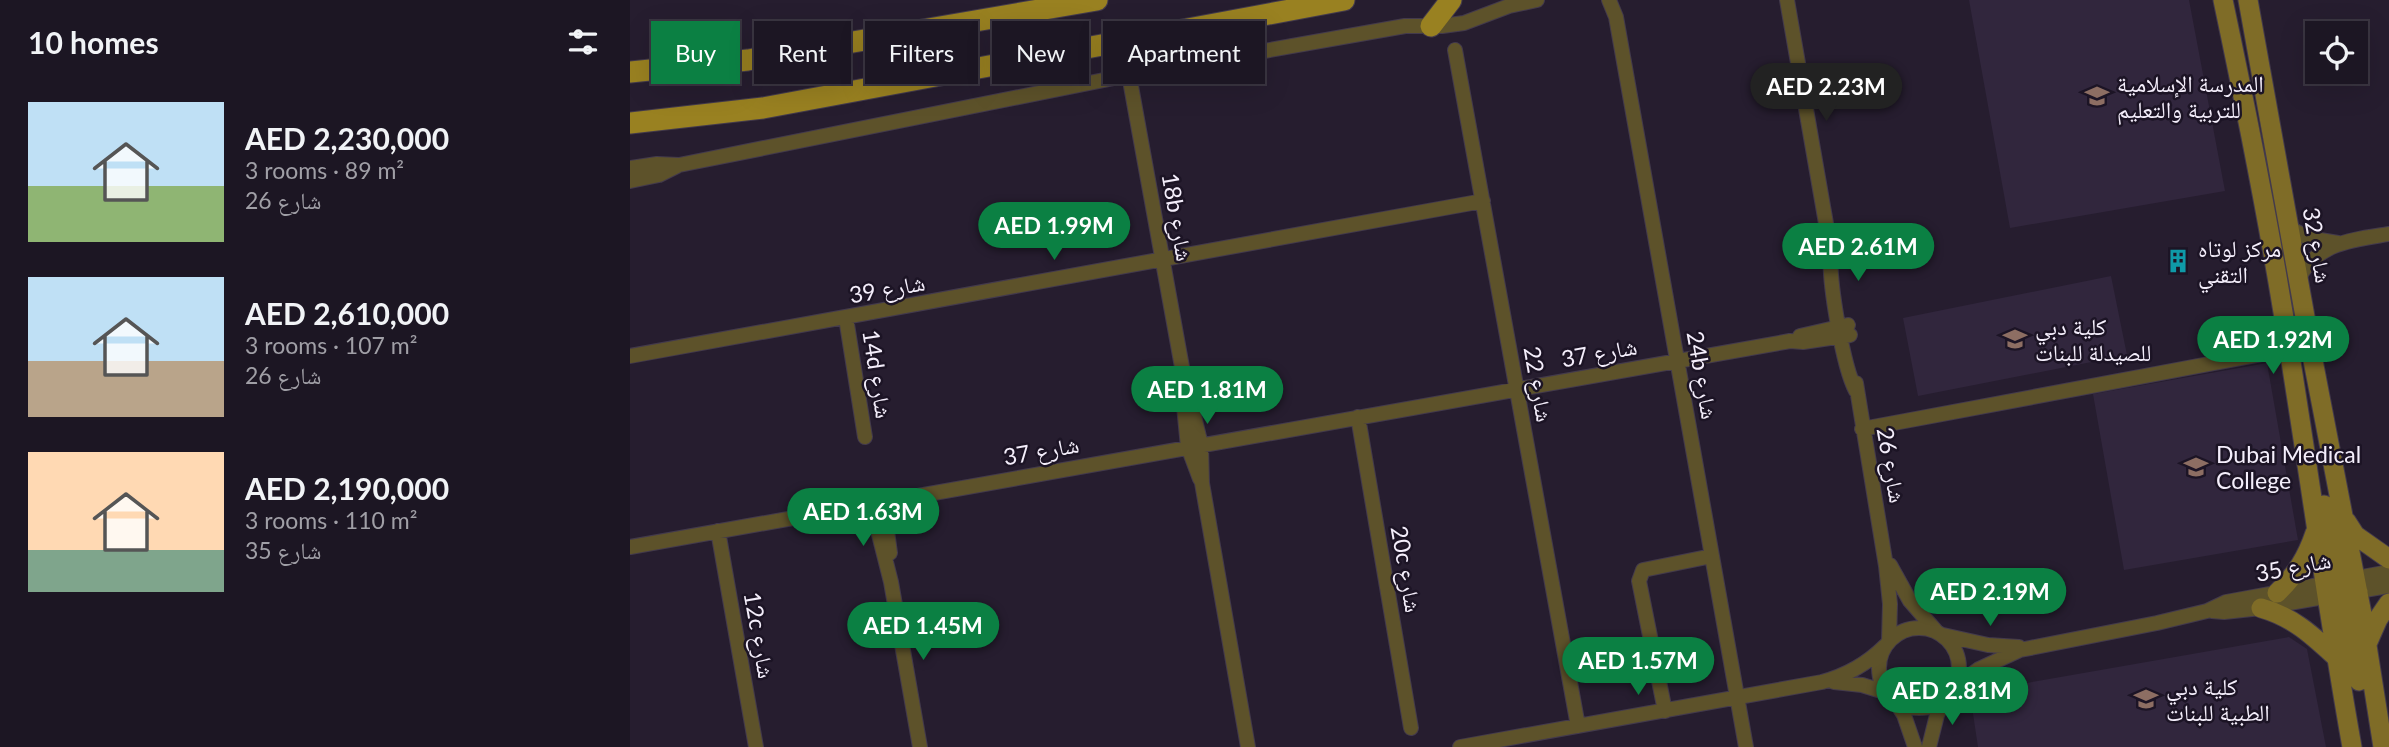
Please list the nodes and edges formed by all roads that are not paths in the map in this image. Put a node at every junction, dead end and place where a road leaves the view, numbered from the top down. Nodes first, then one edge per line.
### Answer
1 (1097, 0) edge
2 (1344, 0) edge
3 (1537, 0) edge
4 (1787, 0) edge
5 (2223, 0) edge
6 (2248, 0) edge
7 (1448, 4) edge
8 (1612, 6) edge
9 (1464, 23) junction
10 (1431, 26) junction
11 (1455, 50) dead end
12 (1265, 51) edge
13 (630, 72) edge
14 (1103, 80) edge
15 (1131, 84) edge
16 (630, 123) edge
17 (679, 165) junction
18 (630, 168) edge
19 (630, 181) edge
20 (1483, 201) junction
21 (2290, 228) junction
22 (2389, 234) edge
23 (2339, 243) junction
24 (1163, 260) junction
25 (2298, 279) junction
26 (846, 318) junction
27 (1845, 331) junction
28 (2289, 349) junction
29 (630, 356) edge
30 (1678, 361) junction
31 (1516, 389) junction
32 (2298, 407) junction
33 (1358, 417) junction
34 (1862, 429) junction
35 (866, 437) dead end
36 (1195, 446) junction
37 (877, 502) junction
38 (2342, 514) junction
39 (718, 531) junction
40 (2315, 532) junction
41 (630, 547) edge
42 (1883, 548) junction
43 (1712, 556) junction
44 (2389, 559) edge
45 (2389, 572) edge
46 (2389, 586) edge
47 (2340, 588) junction
48 (2277, 593) junction
49 (2389, 603) edge
50 (2262, 608) junction
51 (2207, 611) junction
52 (1939, 633) junction
53 (1887, 644) junction
54 (2367, 645) junction
55 (2035, 646) junction
56 (2336, 657) junction
57 (1822, 682) junction
58 (1950, 692) junction
59 (1890, 695) junction
60 (1737, 698) junction
61 (1665, 710) junction
62 (1578, 726) junction
63 (1411, 729) dead end
64 (2382, 741) edge
65 (756, 747) edge
66 (920, 747) edge
67 (1248, 747) edge
68 (1460, 747) edge
69 (1746, 747) edge
70 (1915, 747) edge
71 (1928, 747) edge
72 (2352, 747) edge

1 - 13 main road
2 - 16 main road
3 - 9 street
4 - 27 street, شارع 26
5 - 28 street, شارع 32
6 - 21 street, شارع 32
7 - 9 street
7 - 10 main road
8 - 30 street, 24b شارع
9 - 10 street
10 - 12 street
11 - 20 street, شارع 22
14 - 17 street
15 - 24 street, 18b شارع
17 - 18 street
17 - 19 street
20 - 24 street, شارع 39
20 - 31 street, شارع 22
21 - 23 street
21 - 25 street, شارع 32
22 - 23 street
23 - 25 street
24 - 26 street, شارع 39
24 - 36 street, 18b شارع
25 - 38 street, شارع 32
26 - 29 street, شارع 39
26 - 35 street, 14d شارع
27 - 30 street, شارع 37
27 - 34 street, شارع 26
28 - 32 street, شارع 32
28 - 34 street
30 - 31 street, شارع 37
30 - 43 street, 24b شارع
31 - 33 street, شارع 37
31 - 62 street, شارع 22
32 - 40 street, شارع 32
32 - 47 street
33 - 36 street, شارع 37
33 - 63 street, 20c شارع
34 - 42 street, شارع 26
36 - 37 street, شارع 37
36 - 67 street, 18b شارع
37 - 39 street, شارع 37
37 - 66 street
38 - 44 street
38 - 47 street, شارع 32
39 - 41 street, شارع 37
39 - 65 street, 12c شارع
40 - 47 street, شارع 32
40 - 48 street
42 - 52 street, شارع 26
42 - 53 street, شارع 26
43 - 60 street, 24b شارع
43 - 61 street
45 - 47 street, شارع 35
46 - 47 street, شارع 35
47 - 48 street, شارع 35
47 - 50 street, شارع 35
47 - 54 street, شارع 32
47 - 56 street, شارع 32
47 - 64 street
48 - 51 street, شارع 35
49 - 54 street
50 - 51 street, شارع 35
50 - 56 street
51 - 55 street, شارع 35
52 - 53 street
52 - 55 street, شارع 35
52 - 58 street
53 - 57 street
53 - 59 street
54 - 64 street, شارع 32
55 - 58 street, شارع 35
56 - 72 street, شارع 32
57 - 59 street
57 - 60 street
58 - 59 street
58 - 71 street
59 - 70 street
60 - 61 street
60 - 69 street, 24b شارع
61 - 62 street
62 - 68 street

